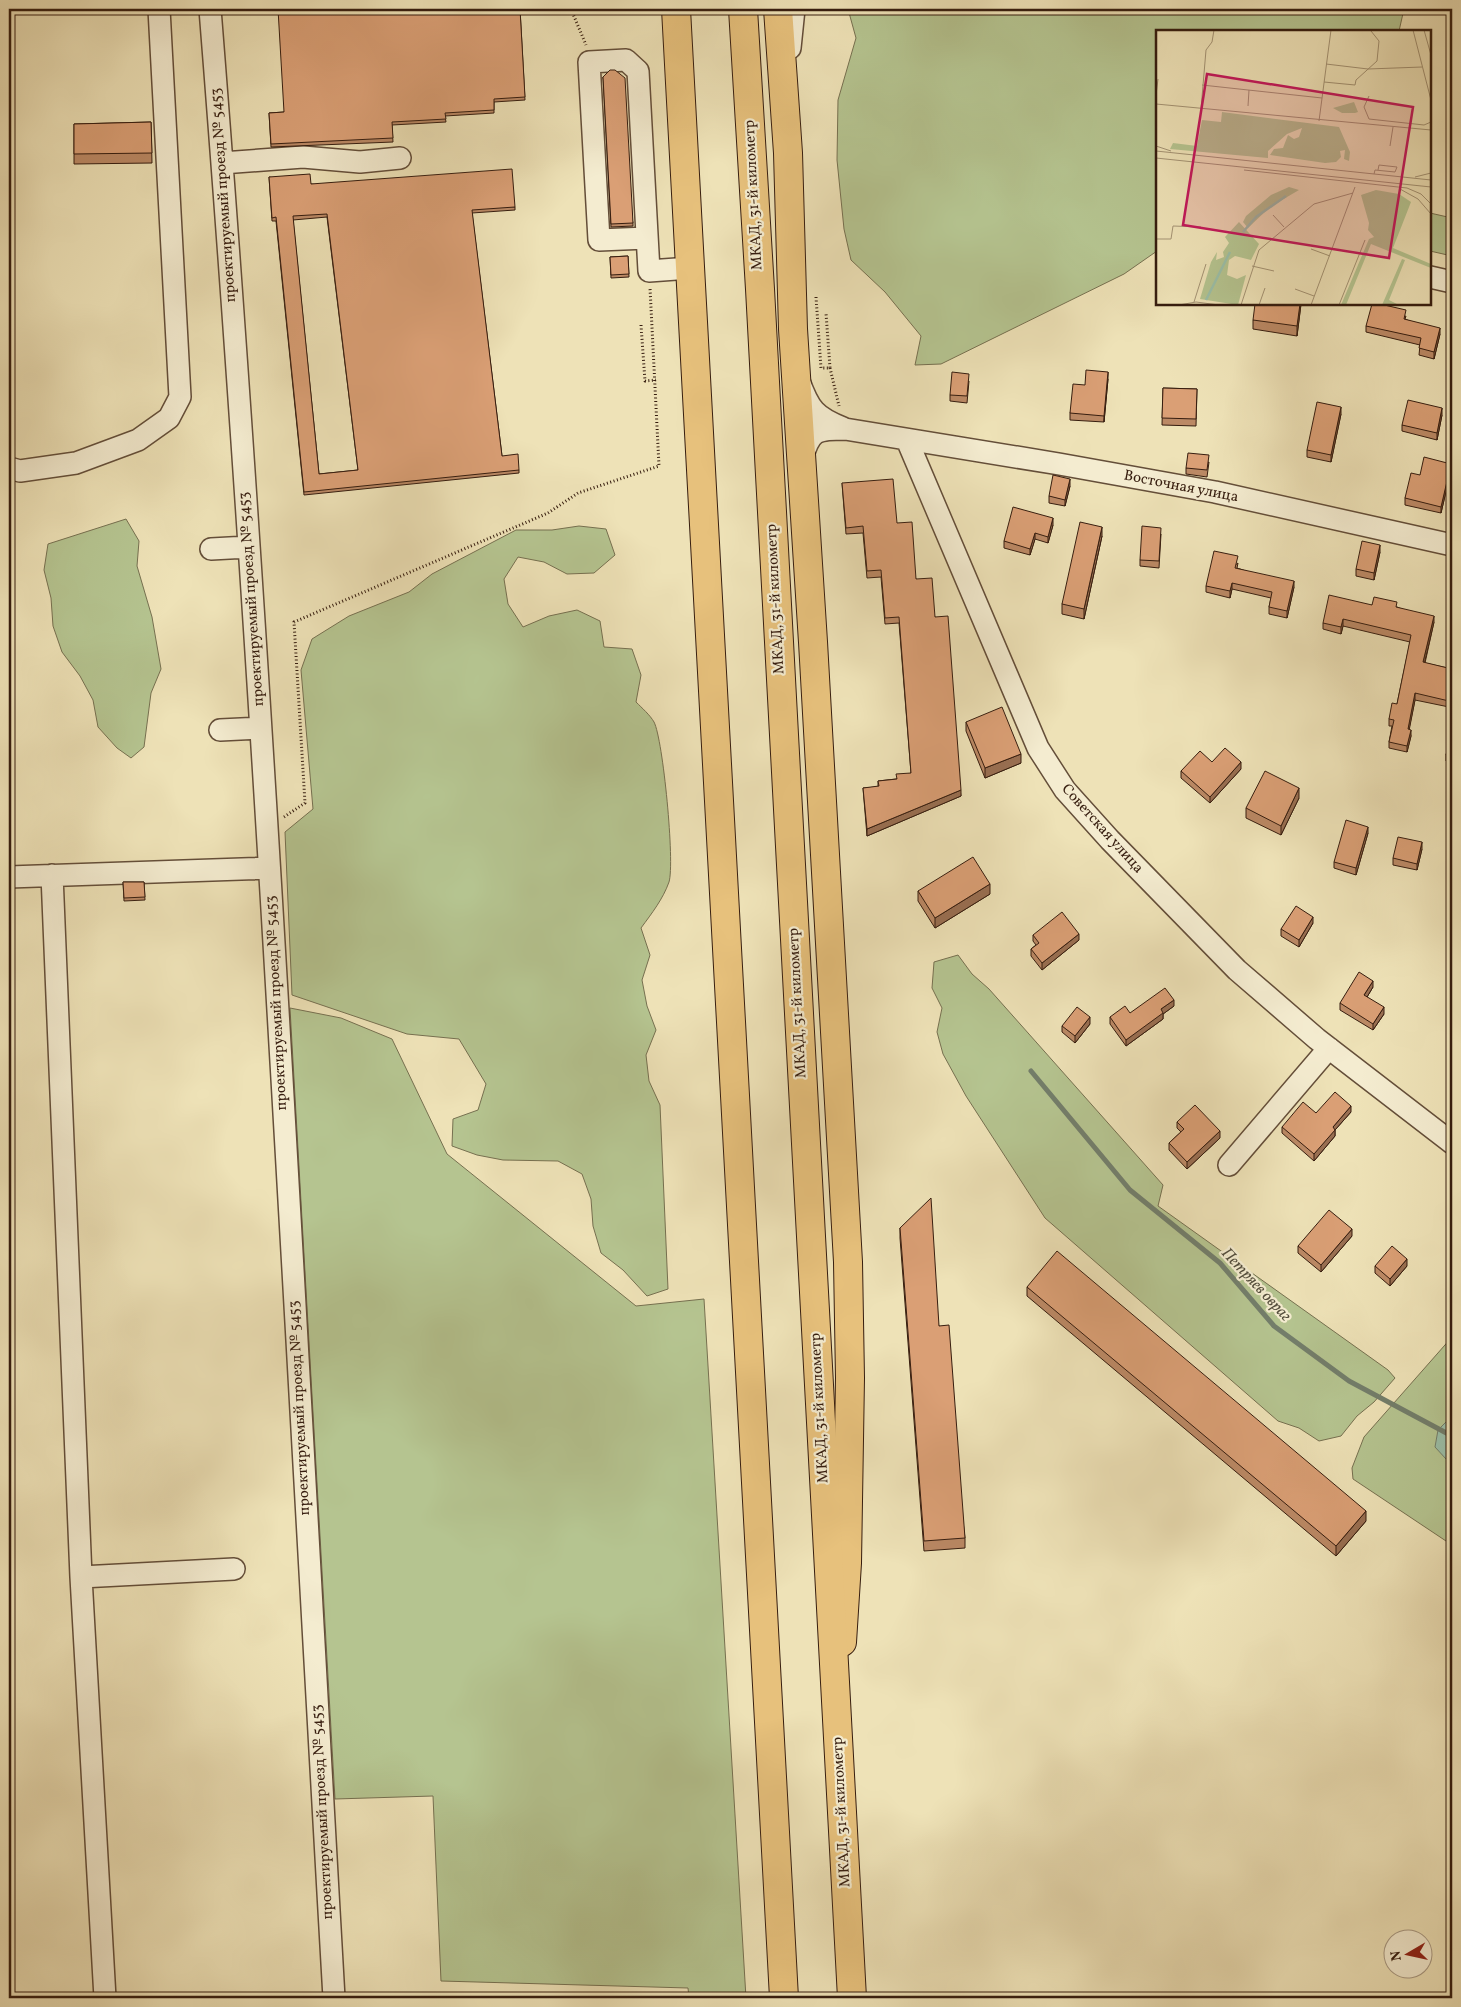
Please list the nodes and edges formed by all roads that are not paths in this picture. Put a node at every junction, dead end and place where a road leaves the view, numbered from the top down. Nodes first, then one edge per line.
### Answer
1 (159, 9) edge
2 (210, 9) edge
3 (676, 9) edge
4 (743, 9) edge
5 (778, 9) edge
6 (794, 9) edge
7 (788, 153) junction
8 (400, 158) dead end
9 (222, 163) junction
10 (647, 238) junction
11 (690, 268) junction
12 (1431, 277) edge
13 (1452, 282) edge
14 (809, 371) junction
15 (845, 429) junction
16 (907, 440) junction
17 (802, 459) junction
18 (9, 468) edge
19 (1452, 545) edge
20 (248, 547) junction
21 (211, 549) dead end
22 (260, 728) junction
23 (220, 730) dead end
24 (269, 868) junction
25 (52, 875) junction
26 (9, 877) edge
27 (1329, 1048) junction
28 (1452, 1143) edge
29 (1229, 1165) dead end
30 (234, 1569) dead end
31 (81, 1576) junction
32 (837, 1727) junction
33 (844, 1847) junction
34 (105, 1998) edge
35 (334, 1998) edge
36 (784, 1998) edge
37 (852, 1998) edge
38 (860, 1998) edge

1 - 18 street
2 - 9 street, проектируемый проезд № 5453
3 - 11 main road
4 - 32 main road, МКАД, 31-й километр
5 - 7 main road
6 - 7 street
7 - 14 main road
8 - 9 street
9 - 20 street, проектируемый проезд № 5453
10 - 10 street
10 - 11 street
11 - 36 main road
12 - 13 street
14 - 15 street
14 - 17 main road
15 - 16 street
15 - 17 street
16 - 19 street, Восточная улица
16 - 27 street, Советская улица
17 - 32 main road
20 - 21 street
20 - 22 street, проектируемый проезд № 5453
22 - 23 street
22 - 24 street, проектируемый проезд № 5453
24 - 25 street
24 - 35 street, проектируемый проезд № 5453
25 - 26 street
25 - 31 street
27 - 28 street, Советская улица
27 - 29 street
30 - 31 street
31 - 34 street
32 - 33 main road, МКАД, 31-й километр
33 - 37 main road, МКАД, 31-й километр
33 - 38 main road

